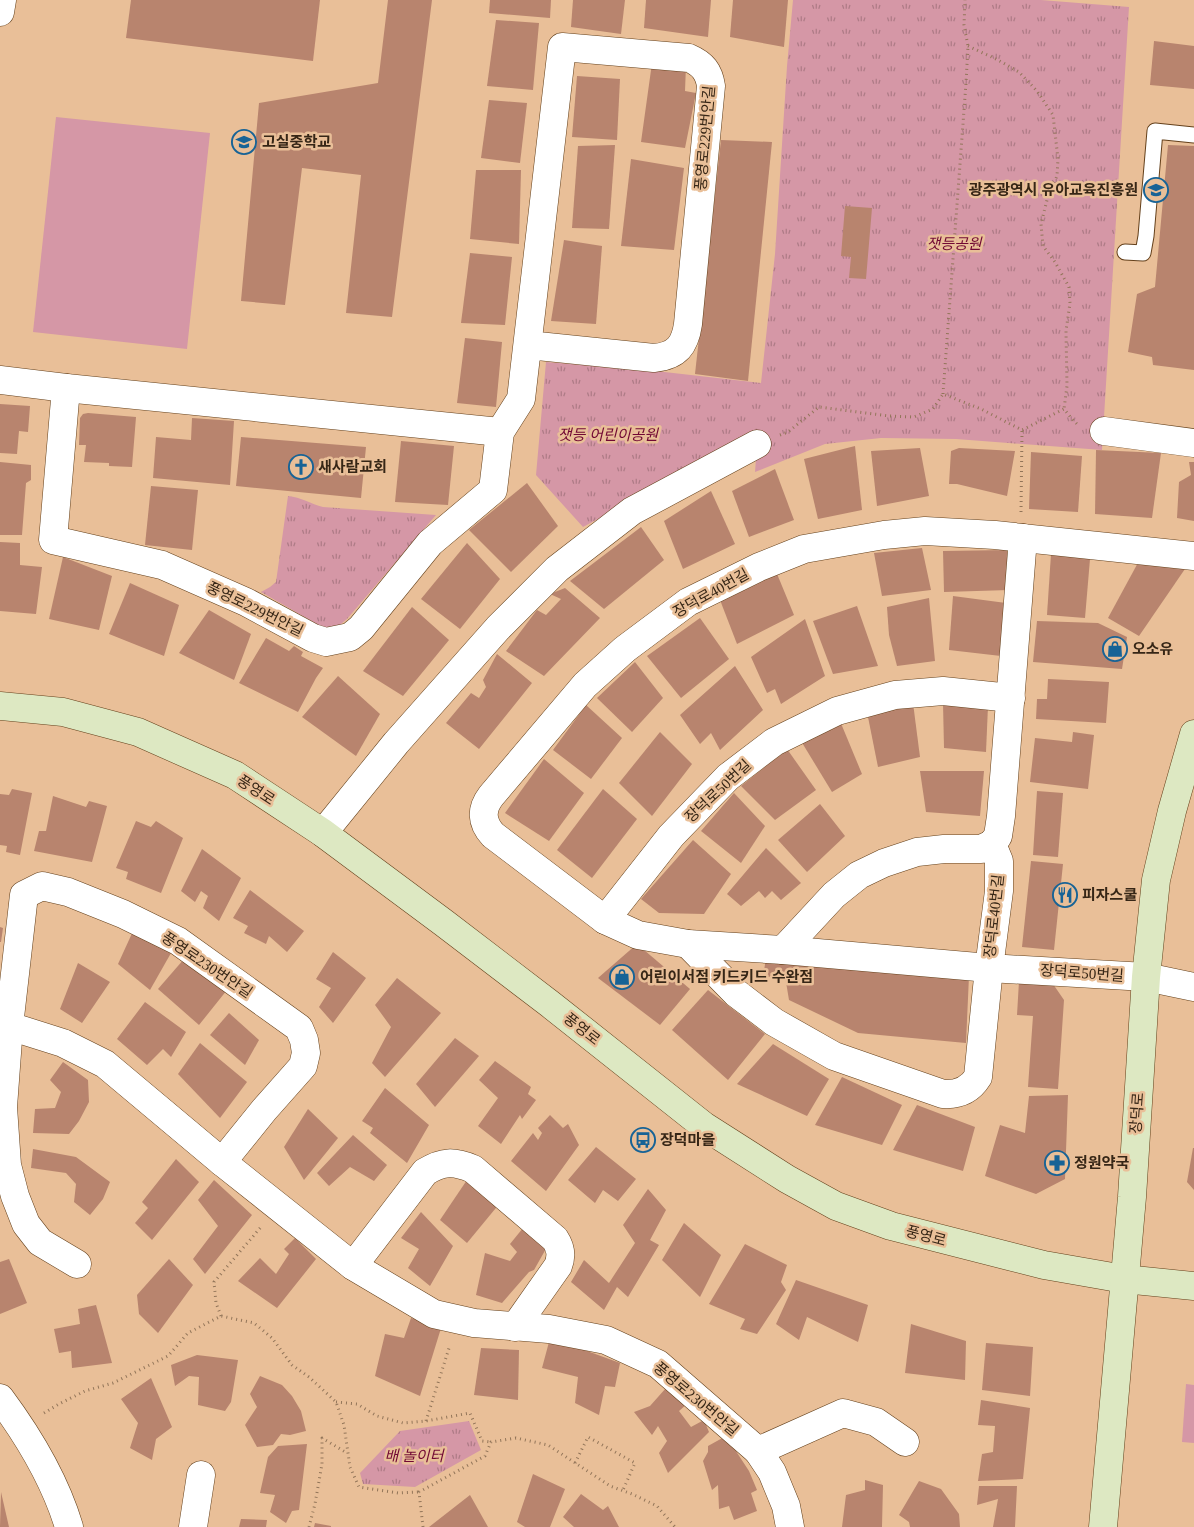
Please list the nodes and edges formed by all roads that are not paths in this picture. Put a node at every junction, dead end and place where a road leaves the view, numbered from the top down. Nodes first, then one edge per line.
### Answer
1 (2, 0) edge
2 (0, 12) edge
3 (1194, 135) edge
4 (1125, 252) dead end
5 (528, 345) junction
6 (0, 380) edge
7 (66, 388) junction
8 (1104, 431) road end
9 (500, 432) junction
10 (1194, 443) edge
11 (757, 444) road end
12 (1023, 538) junction
13 (1194, 556) edge
14 (1011, 698) junction
15 (0, 706) edge
16 (1194, 734) edge
17 (483, 816) joint
18 (323, 833) junction
19 (992, 844) junction
20 (605, 920) junction
21 (688, 944) junction
22 (783, 950) junction
23 (989, 968) junction
24 (1146, 977) junction
25 (1194, 987) edge
26 (5, 1025) edge
27 (222, 1162) junction
28 (78, 1264) dead end
29 (354, 1266) junction
30 (1124, 1279) junction
31 (1194, 1286) edge
32 (515, 1327) junction
33 (0, 1398) edge
34 (905, 1442) dead end
35 (758, 1451) junction
36 (201, 1475) dead end
37 (69, 1527) edge
38 (193, 1527) edge
39 (790, 1527) edge
40 (1103, 1527) edge

1 - 2 street
3 - 4 lane
5 - 5 street, 풍영로229번안길
5 - 9 street, 풍영로229번안길
6 - 7 street
7 - 9 street
7 - 9 street, 풍영로229번안길
8 - 10 street
11 - 18 street
12 - 13 street, 장덕로40번길
12 - 14 street
12 - 17 street, 장덕로40번길
14 - 19 street
14 - 20 street, 장덕로50번길
15 - 18 main road, 풍영로
16 - 24 main road, 장덕로
17 - 20 street, 장덕로50번길
18 - 30 main road, 풍영로
19 - 22 street
19 - 23 street, 장덕로40번길
20 - 21 street, 장덕로50번길
21 - 22 street, 장덕로50번길
21 - 23 street
22 - 23 street, 장덕로50번길
23 - 24 street, 장덕로50번길
24 - 25 street, 장덕로50번길
24 - 30 main road, 장덕로
26 - 27 street, 풍영로230번안길
26 - 27 street, 풍영로230번안길
26 - 28 street, 풍영로230번안길
27 - 29 street, 풍영로230번안길
29 - 32 street, 풍영로230번안길
29 - 32 street
30 - 31 main road, 풍영로
30 - 40 main road, 장덕로
32 - 35 street, 풍영로230번안길
33 - 37 street
34 - 35 street
35 - 39 street, 풍영로230번안길
36 - 38 street

